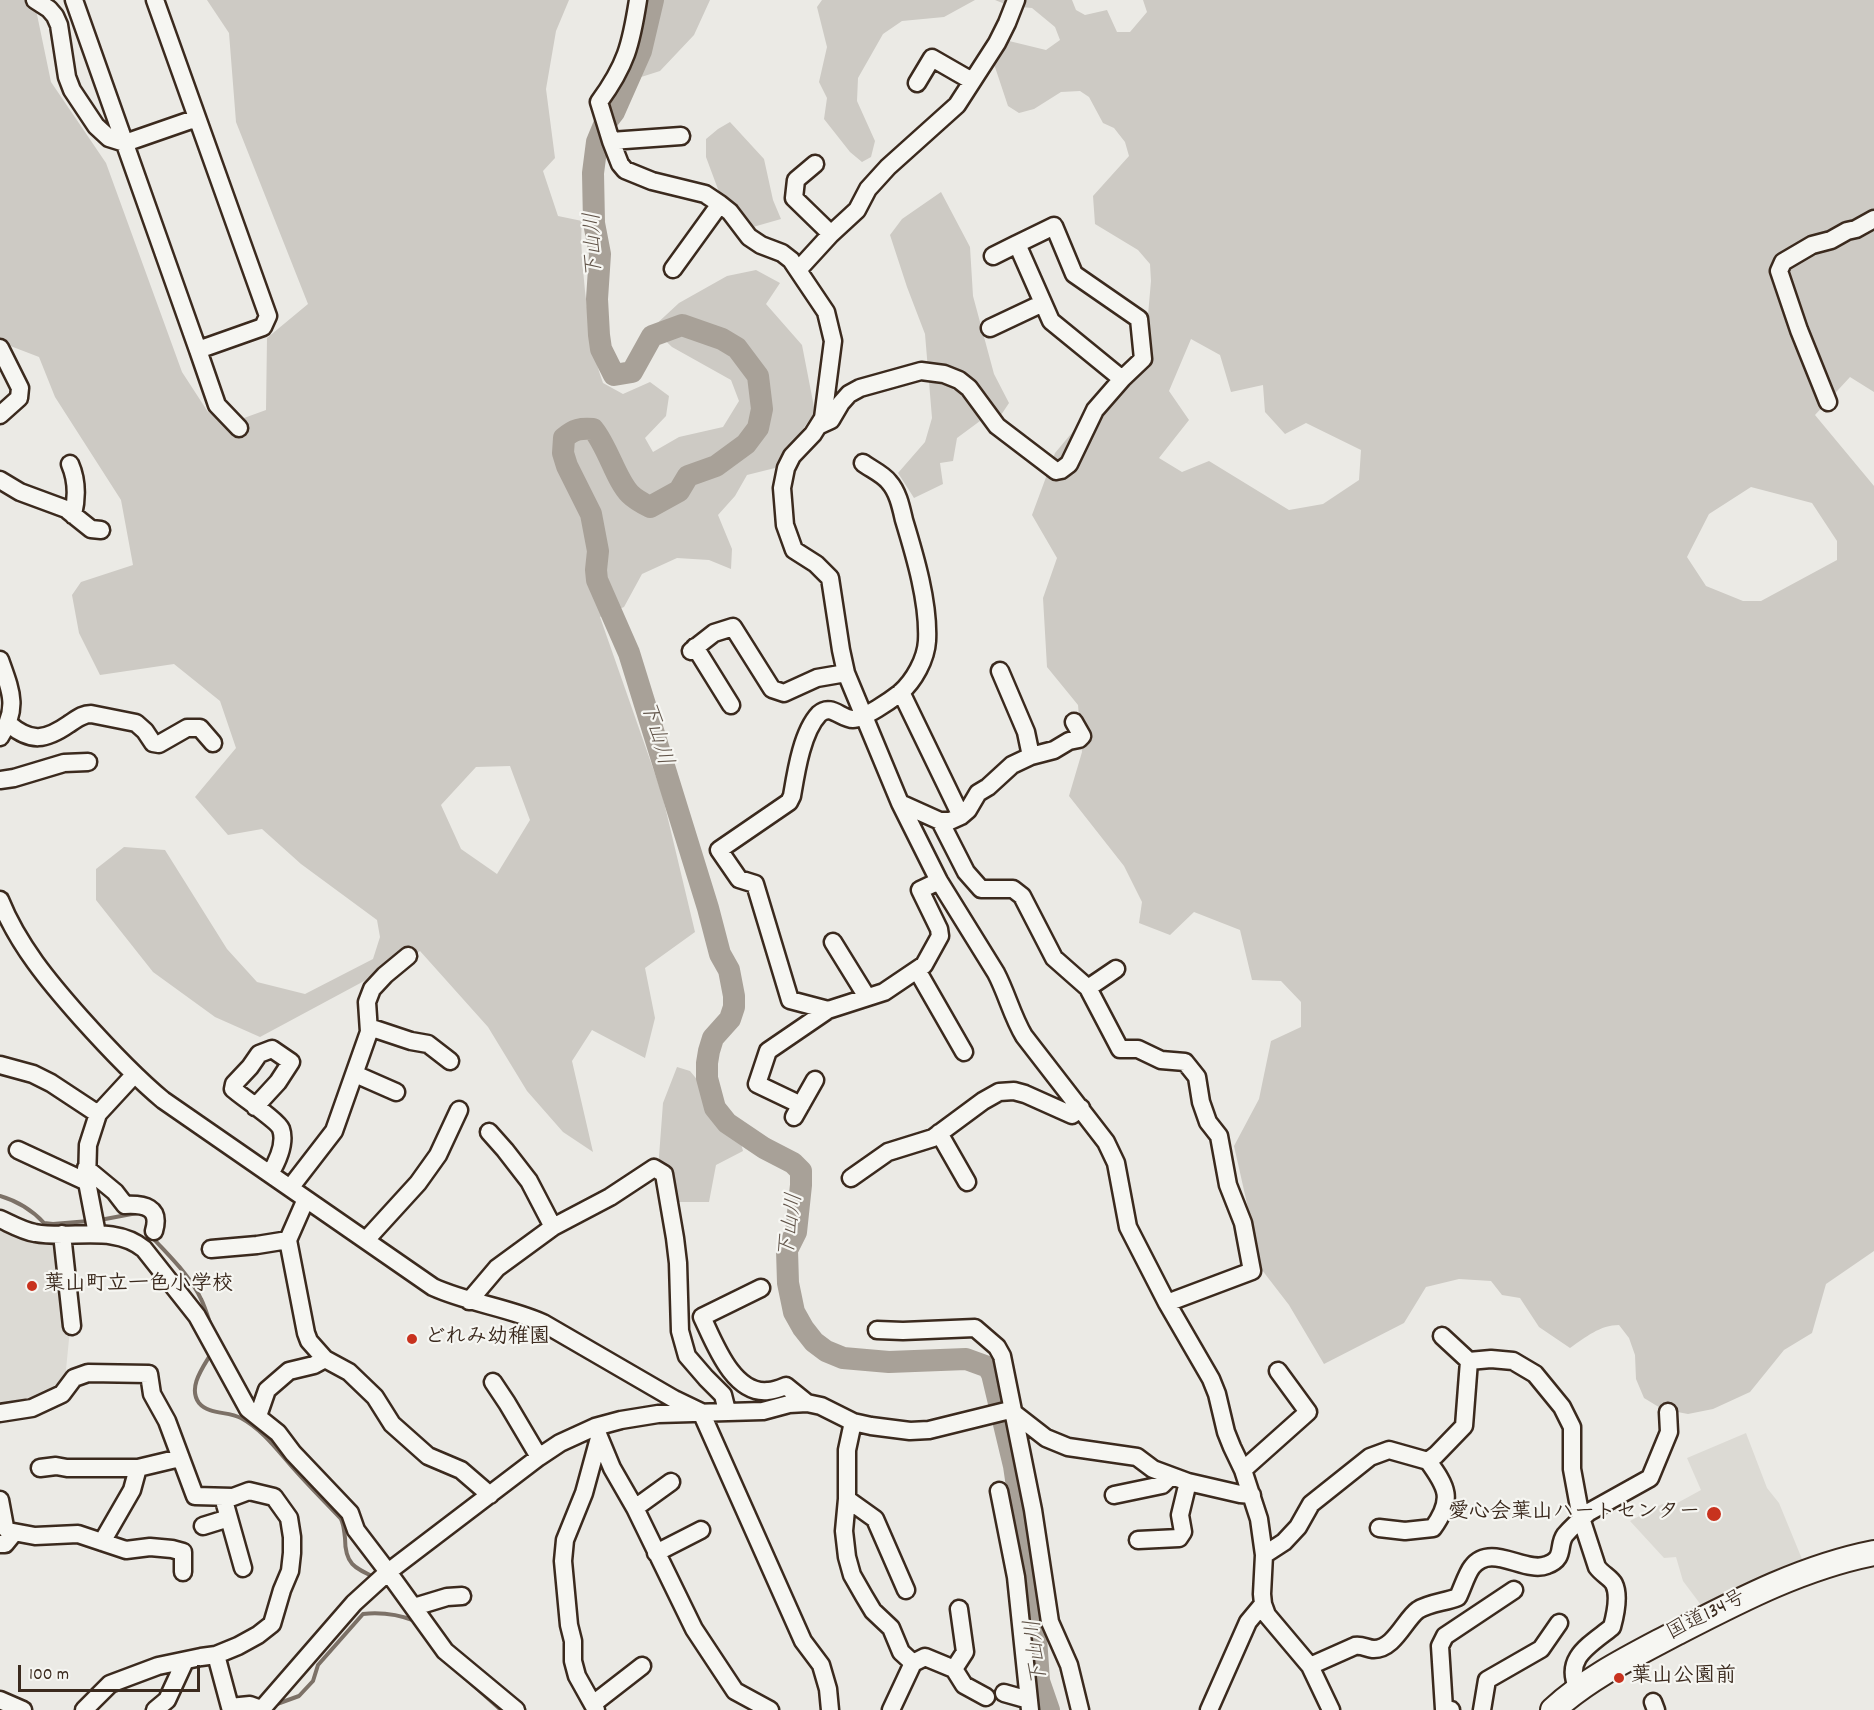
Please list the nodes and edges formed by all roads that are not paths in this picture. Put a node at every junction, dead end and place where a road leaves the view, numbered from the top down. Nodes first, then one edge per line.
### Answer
1 (35, 0) edge
2 (74, 0) edge
3 (155, 0) edge
4 (638, 0) edge
5 (1016, 0) edge
6 (972, 81) junction
7 (917, 83) dead end
8 (197, 118) junction
9 (681, 136) dead end
10 (610, 137) junction
11 (125, 143) junction
12 (815, 164) dead end
13 (720, 204) junction
14 (1874, 219) edge
15 (831, 234) junction
16 (1017, 244) junction
17 (993, 256) dead end
18 (673, 269) dead end
19 (798, 270) junction
20 (1043, 303) junction
21 (990, 328) dead end
22 (0, 348) edge
23 (198, 350) junction
24 (1122, 379) junction
25 (1828, 402) dead end
26 (0, 415) edge
27 (818, 426) junction
28 (238, 428) dead end
29 (863, 463) dead end
30 (70, 464) dead end
31 (0, 480) edge
32 (73, 515) junction
33 (101, 530) dead end
34 (0, 660) edge
35 (1000, 671) dead end
36 (846, 673) junction
37 (901, 692) junction
38 (731, 705) dead end
39 (864, 716) junction
40 (1074, 722) dead end
41 (4, 731) edge
42 (213, 743) dead end
43 (1031, 756) junction
44 (88, 762) dead end
45 (0, 780) edge
46 (900, 803) junction
47 (961, 816) junction
48 (940, 821) junction
49 (939, 881) junction
50 (0, 900) edge
51 (833, 942) dead end
52 (408, 956) dead end
53 (1116, 969) dead end
54 (917, 970) junction
55 (1088, 988) junction
56 (867, 997) junction
57 (828, 1010) junction
58 (369, 1027) junction
59 (964, 1052) dead end
60 (450, 1061) dead end
61 (0, 1065) edge
62 (355, 1074) junction
63 (134, 1075) junction
64 (815, 1080) dead end
65 (396, 1092) dead end
66 (255, 1107) dead end
67 (1081, 1108) junction
68 (459, 1110) dead end
69 (98, 1114) junction
70 (489, 1132) dead end
71 (939, 1133) junction
72 (18, 1150) dead end
73 (270, 1174) junction
74 (87, 1175) junction
75 (850, 1178) dead end
76 (967, 1182) dead end
77 (290, 1188) junction
78 (306, 1199) junction
79 (0, 1219) edge
80 (95, 1226) junction
81 (553, 1227) junction
82 (154, 1231) dead end
83 (62, 1234) junction
84 (288, 1240) junction
85 (366, 1240) junction
86 (211, 1248) dead end
87 (761, 1288) dead end
88 (469, 1301) junction
89 (1167, 1303) junction
90 (72, 1326) dead end
91 (877, 1330) dead end
92 (1442, 1336) dead end
93 (325, 1359) junction
94 (1469, 1361) junction
95 (1278, 1371) dead end
96 (493, 1382) dead end
97 (807, 1403) junction
98 (727, 1411) junction
99 (701, 1412) junction
100 (1012, 1412) junction
101 (1668, 1412) dead end
102 (0, 1413) edge
103 (258, 1416) junction
104 (853, 1422) junction
105 (597, 1433) junction
106 (539, 1457) junction
107 (180, 1458) junction
108 (1428, 1461) junction
109 (40, 1468) dead end
110 (138, 1468) junction
111 (1244, 1470) junction
112 (1171, 1476) junction
113 (672, 1482) dead end
114 (1188, 1482) junction
115 (999, 1491) dead end
116 (490, 1495) junction
117 (1114, 1495) dead end
118 (1252, 1495) junction
119 (222, 1497) junction
120 (847, 1499) junction
121 (0, 1500) edge
122 (634, 1508) junction
123 (229, 1518) junction
124 (1581, 1518) junction
125 (203, 1526) dead end
126 (1379, 1528) dead end
127 (700, 1530) dead end
128 (14, 1533) junction
129 (1138, 1540) dead end
130 (102, 1542) junction
131 (0, 1544) edge
132 (656, 1553) junction
133 (1874, 1553) edge
134 (1264, 1555) junction
135 (243, 1568) dead end
136 (183, 1572) dead end
137 (383, 1576) junction
138 (906, 1590) dead end
139 (1514, 1590) dead end
140 (462, 1596) dead end
141 (1263, 1604) junction
142 (414, 1607) junction
143 (959, 1609) dead end
144 (1558, 1623) dead end
145 (216, 1655) junction
146 (185, 1661) junction
147 (913, 1663) junction
148 (642, 1666) dead end
149 (1310, 1666) junction
150 (954, 1668) junction
151 (1578, 1689) junction
152 (1004, 1693) dead end
153 (986, 1697) dead end
154 (0, 1700) edge
155 (1030, 1705) edge
156 (595, 1707) edge
157 (764, 1709) edge
158 (23, 1710) edge
159 (84, 1710) edge
160 (154, 1710) edge
161 (261, 1710) edge
162 (516, 1710) edge
163 (830, 1710) edge
164 (891, 1710) edge
165 (1080, 1710) edge
166 (1209, 1710) edge
167 (1331, 1710) edge
168 (1451, 1710) edge
169 (1482, 1710) edge
170 (1553, 1710) edge

1 - 11 street
2 - 11 street
3 - 8 street
4 - 10 street
5 - 6 street
6 - 7 street
6 - 15 street
8 - 11 street
8 - 23 street
9 - 10 street
10 - 13 street
11 - 23 street
12 - 15 street
13 - 18 street
13 - 19 street
14 - 25 street
15 - 19 street
16 - 17 street
16 - 20 street
16 - 24 street
19 - 27 street
20 - 21 street
20 - 24 street
22 - 26 street
23 - 28 street
24 - 27 street
27 - 36 street
29 - 37 street
30 - 32 street
31 - 32 street
32 - 33 street
34 - 41 street
35 - 43 street
36 - 38 street
36 - 39 street
37 - 39 street
37 - 47 street
39 - 46 street
39 - 57 street
40 - 43 street
41 - 42 street
43 - 47 street
44 - 45 street
46 - 48 street
46 - 49 street
47 - 48 street
48 - 55 street
49 - 54 street
49 - 67 street
50 - 63 street
51 - 56 street
52 - 58 street
53 - 55 street
54 - 56 street
54 - 59 street
55 - 89 street
56 - 57 street
57 - 64 street
58 - 60 street
58 - 62 street
61 - 69 street
62 - 65 street
62 - 77 street
63 - 69 street
63 - 73 street
66 - 73 street
67 - 71 street
67 - 89 street
68 - 85 street
69 - 74 street
70 - 81 street
71 - 75 street
71 - 76 street
72 - 74 street
73 - 77 street
74 - 80 street
74 - 82 street
77 - 78 street
78 - 84 street
78 - 85 street
79 - 83 street
80 - 83 street
80 - 103 street
81 - 88 street
81 - 98 street
83 - 90 street
84 - 86 street
84 - 93 street
85 - 88 street
87 - 97 street
88 - 99 street
89 - 111 street
91 - 100 street
92 - 94 street
93 - 103 street
93 - 116 street
94 - 108 street
94 - 124 street
95 - 111 street
96 - 106 street
97 - 98 street
97 - 104 street
98 - 99 street
99 - 105 street
99 - 163 street
100 - 104 street
100 - 112 street
100 - 165 street
101 - 124 street
102 - 107 street
103 - 137 street
104 - 120 street
105 - 106 street
105 - 122 street
105 - 156 street
106 - 116 street
107 - 110 street
107 - 119 street
108 - 126 street
108 - 134 street
109 - 110 street
110 - 130 street
111 - 118 street
112 - 114 street
112 - 117 street
113 - 122 street
114 - 118 street
114 - 129 street
115 - 155 street
116 - 137 street
118 - 134 street
119 - 123 street
119 - 145 street
120 - 138 street
120 - 147 street
121 - 128 street
122 - 132 street
123 - 125 street
123 - 135 street
124 - 149 street
124 - 151 street
127 - 132 street
128 - 130 street
128 - 131 street
130 - 136 street
132 - 157 street
133 - 151 highway, 国道134号
134 - 141 street
137 - 142 street
137 - 161 street
139 - 168 street
140 - 142 street
141 - 149 street
141 - 166 street
142 - 162 street
143 - 150 street
144 - 169 street
145 - 146 street
145 - 161 street
146 - 159 street
146 - 160 street
147 - 150 street
147 - 164 street
148 - 156 street
149 - 167 street
150 - 153 street
151 - 170 highway, 国道134号
152 - 155 street
154 - 158 street

